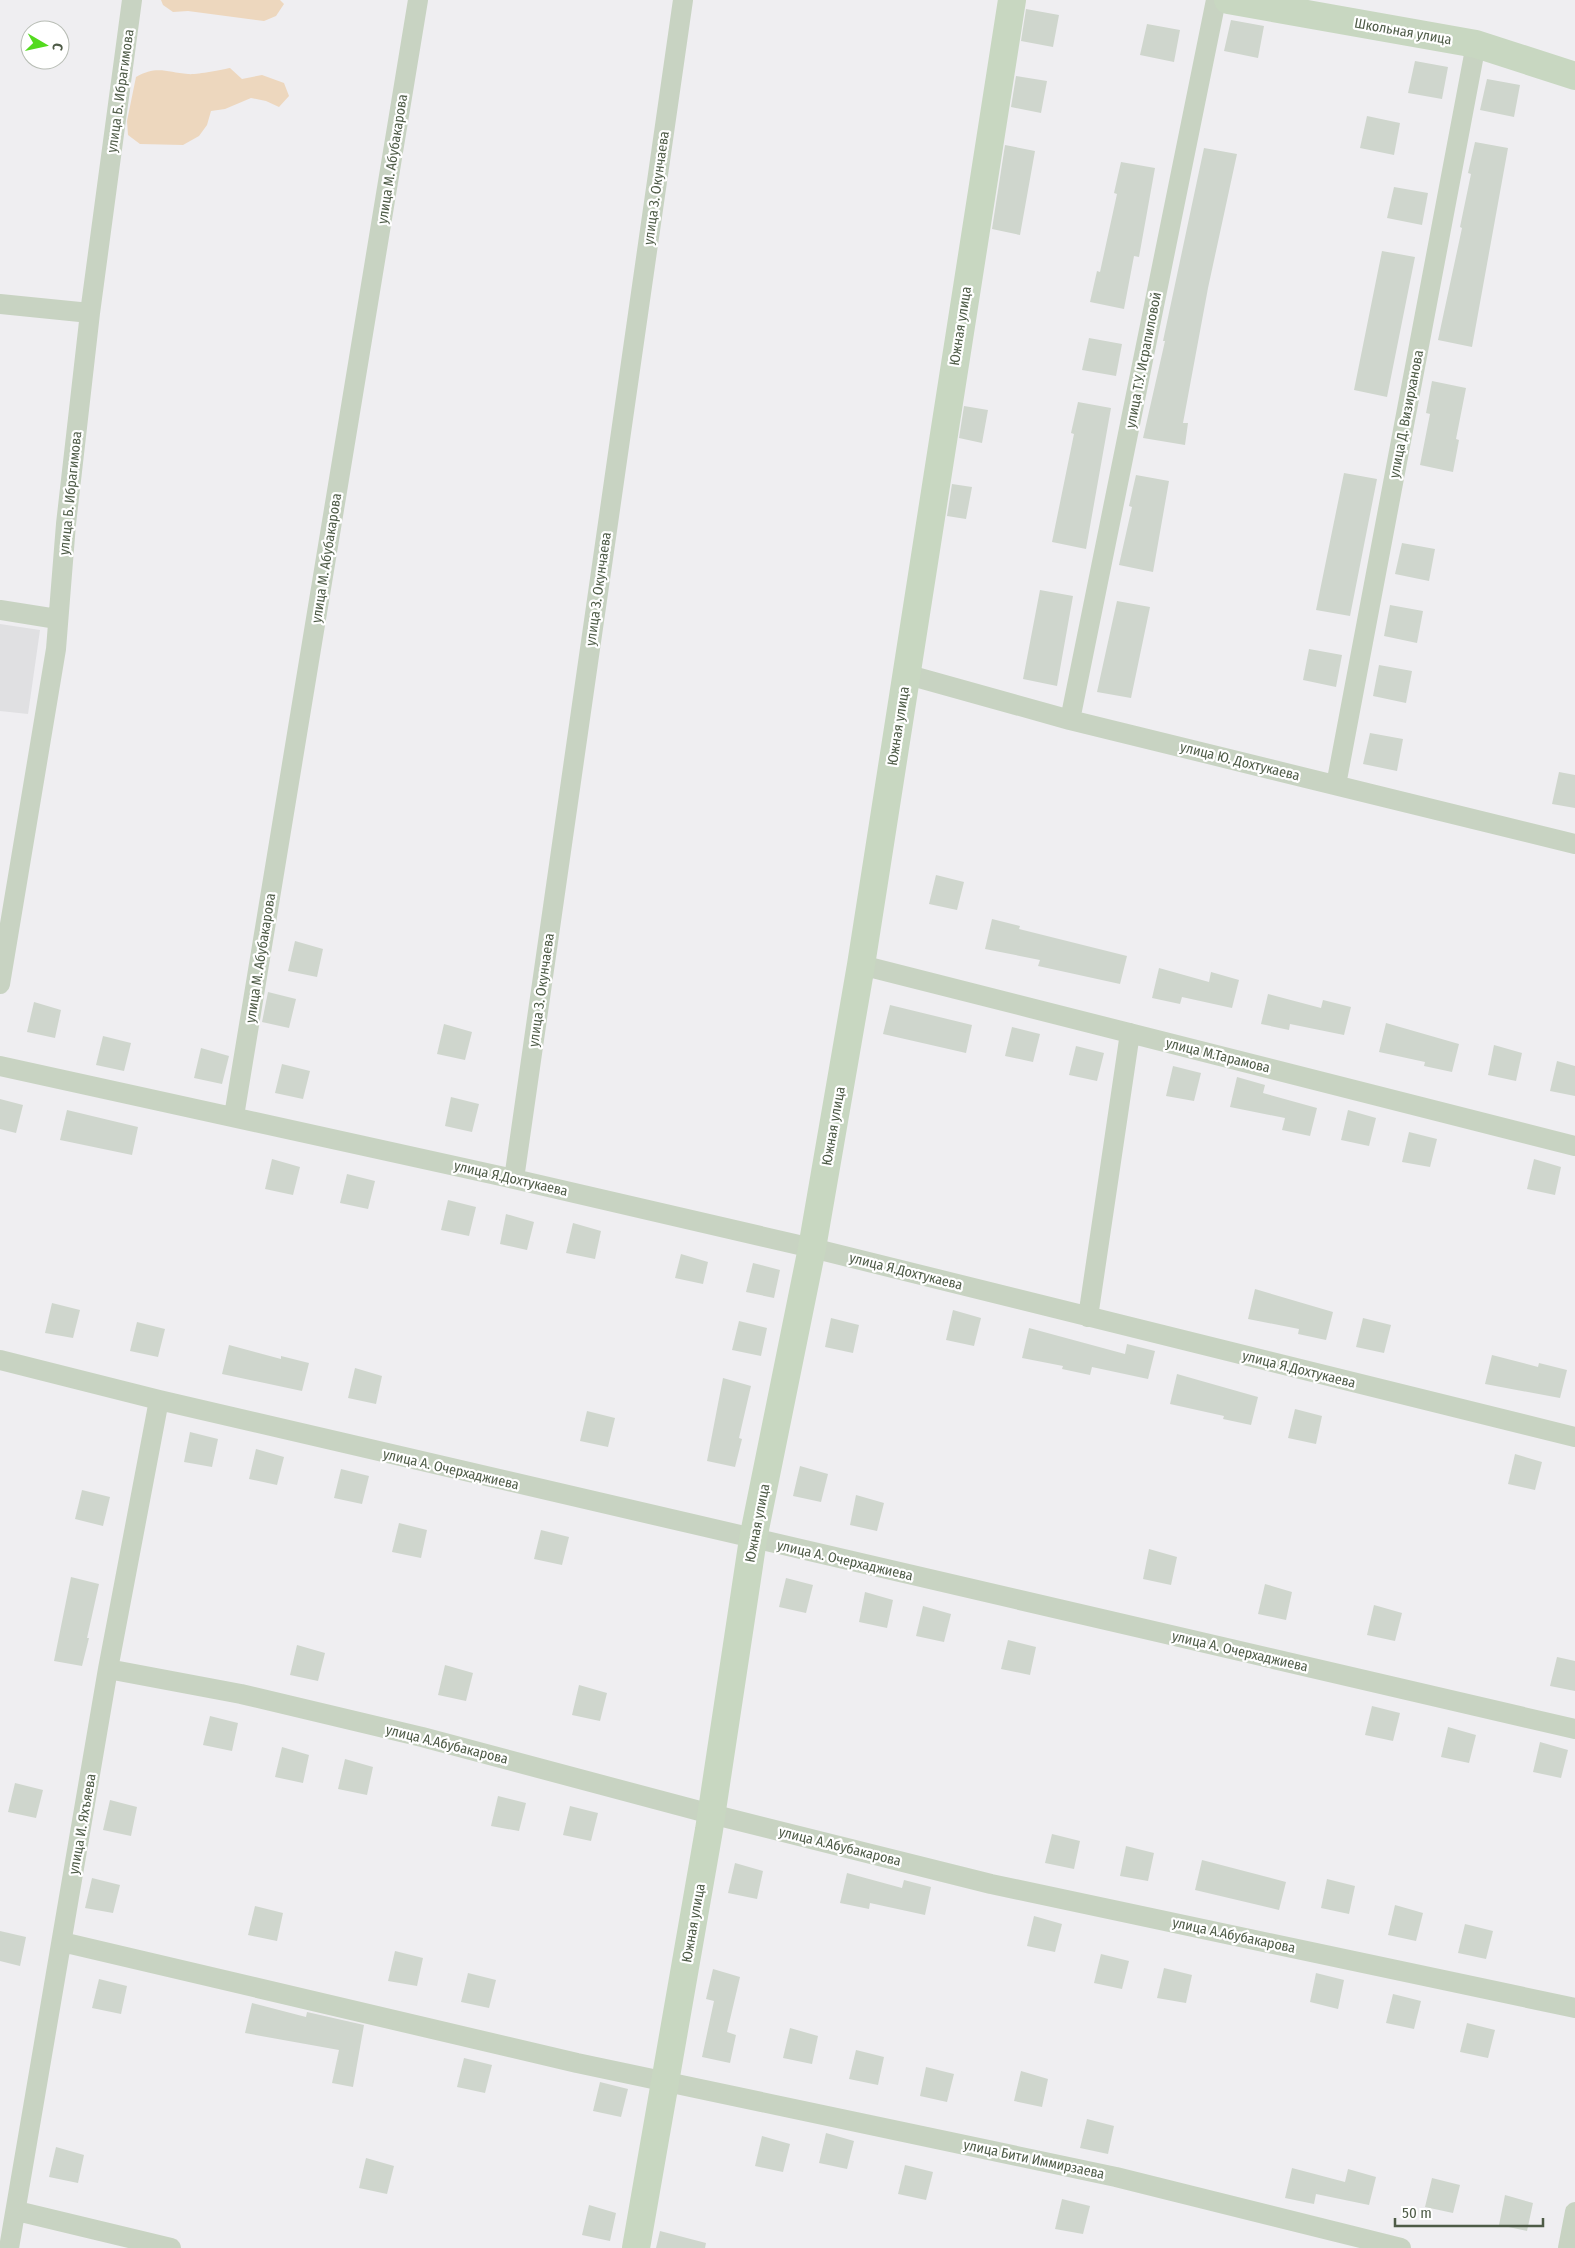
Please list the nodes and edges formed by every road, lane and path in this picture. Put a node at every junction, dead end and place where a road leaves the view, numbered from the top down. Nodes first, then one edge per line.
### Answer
1 (132, 0) edge
2 (418, 0) edge
3 (683, 0) edge
4 (1012, 0) edge
5 (1216, 0) edge
6 (1228, 0) edge
7 (1476, 44) junction
8 (1575, 76) edge
9 (0, 304) edge
10 (90, 313) junction
11 (0, 610) edge
12 (57, 619) junction
13 (905, 674) junction
14 (1070, 720) junction
15 (1336, 785) junction
16 (1575, 844) edge
17 (7, 901) edge
18 (861, 965) junction
19 (0, 984) edge
20 (1130, 1033) junction
21 (0, 1066) edge
22 (234, 1116) junction
23 (1575, 1146) edge
24 (514, 1178) junction
25 (812, 1248) junction
26 (1088, 1317) junction
27 (0, 1360) edge
28 (160, 1400) junction
29 (1575, 1437) edge
30 (753, 1539) junction
31 (108, 1670) junction
32 (1575, 1728) edge
33 (711, 1814) junction
34 (62, 1942) junction
35 (1575, 2008) edge
36 (665, 2081) junction
37 (16, 2211) junction
38 (1575, 2212) edge
39 (9, 2248) edge
40 (171, 2248) edge
41 (636, 2248) edge
42 (1401, 2248) edge
43 (1568, 2248) edge

1 - 10 street, улица Б. Ибрагимова
2 - 22 street, улица М. Абубакарова
3 - 24 street, улица З. Окунчаева
4 - 13 main road, Южная улица
5 - 14 street, улица Т.У. Исрапиловой
6 - 7 main road, Школьная улица
7 - 8 main road, Школьная улица
7 - 15 street, улица Д. Визирханова
9 - 10 street
10 - 12 street, улица Б. Ибрагимова
11 - 12 street
12 - 17 street, улица Б. Ибрагимова
13 - 14 street, улица Ю. Дохтукаева
13 - 18 main road, Южная улица
14 - 15 street, улица Ю. Дохтукаева
15 - 16 street, улица Ю. Дохтукаева
17 - 19 street, улица Б. Ибрагимова
18 - 20 street, улица М.Тарамова
18 - 25 main road, Южная улица
20 - 23 street, улица М.Тарамова
20 - 26 street
21 - 22 street, улица Я.Дохтукаева
22 - 24 street, улица Я.Дохтукаева
24 - 25 street, улица Я.Дохтукаева
25 - 26 street, улица Я.Дохтукаева
25 - 30 main road, Южная улица
26 - 29 street, улица Я.Дохтукаева
27 - 28 street, улица А. Очерхаджиева
28 - 30 street, улица А. Очерхаджиева
28 - 31 street, улица И. Яхъяева
30 - 32 street, улица А. Очерхаджиева
30 - 33 main road, Южная улица
31 - 33 street, улица А.Абубакарова
31 - 34 street, улица И. Яхъяева
33 - 35 street, улица А.Абубакарова
33 - 36 main road, Южная улица
34 - 36 street, улица Бити Иммирзаева
34 - 37 street, улица И. Яхъяева
36 - 41 main road, Южная улица
36 - 42 street, улица Бити Иммирзаева
37 - 39 street, улица И. Яхъяева
37 - 40 street
38 - 43 street

